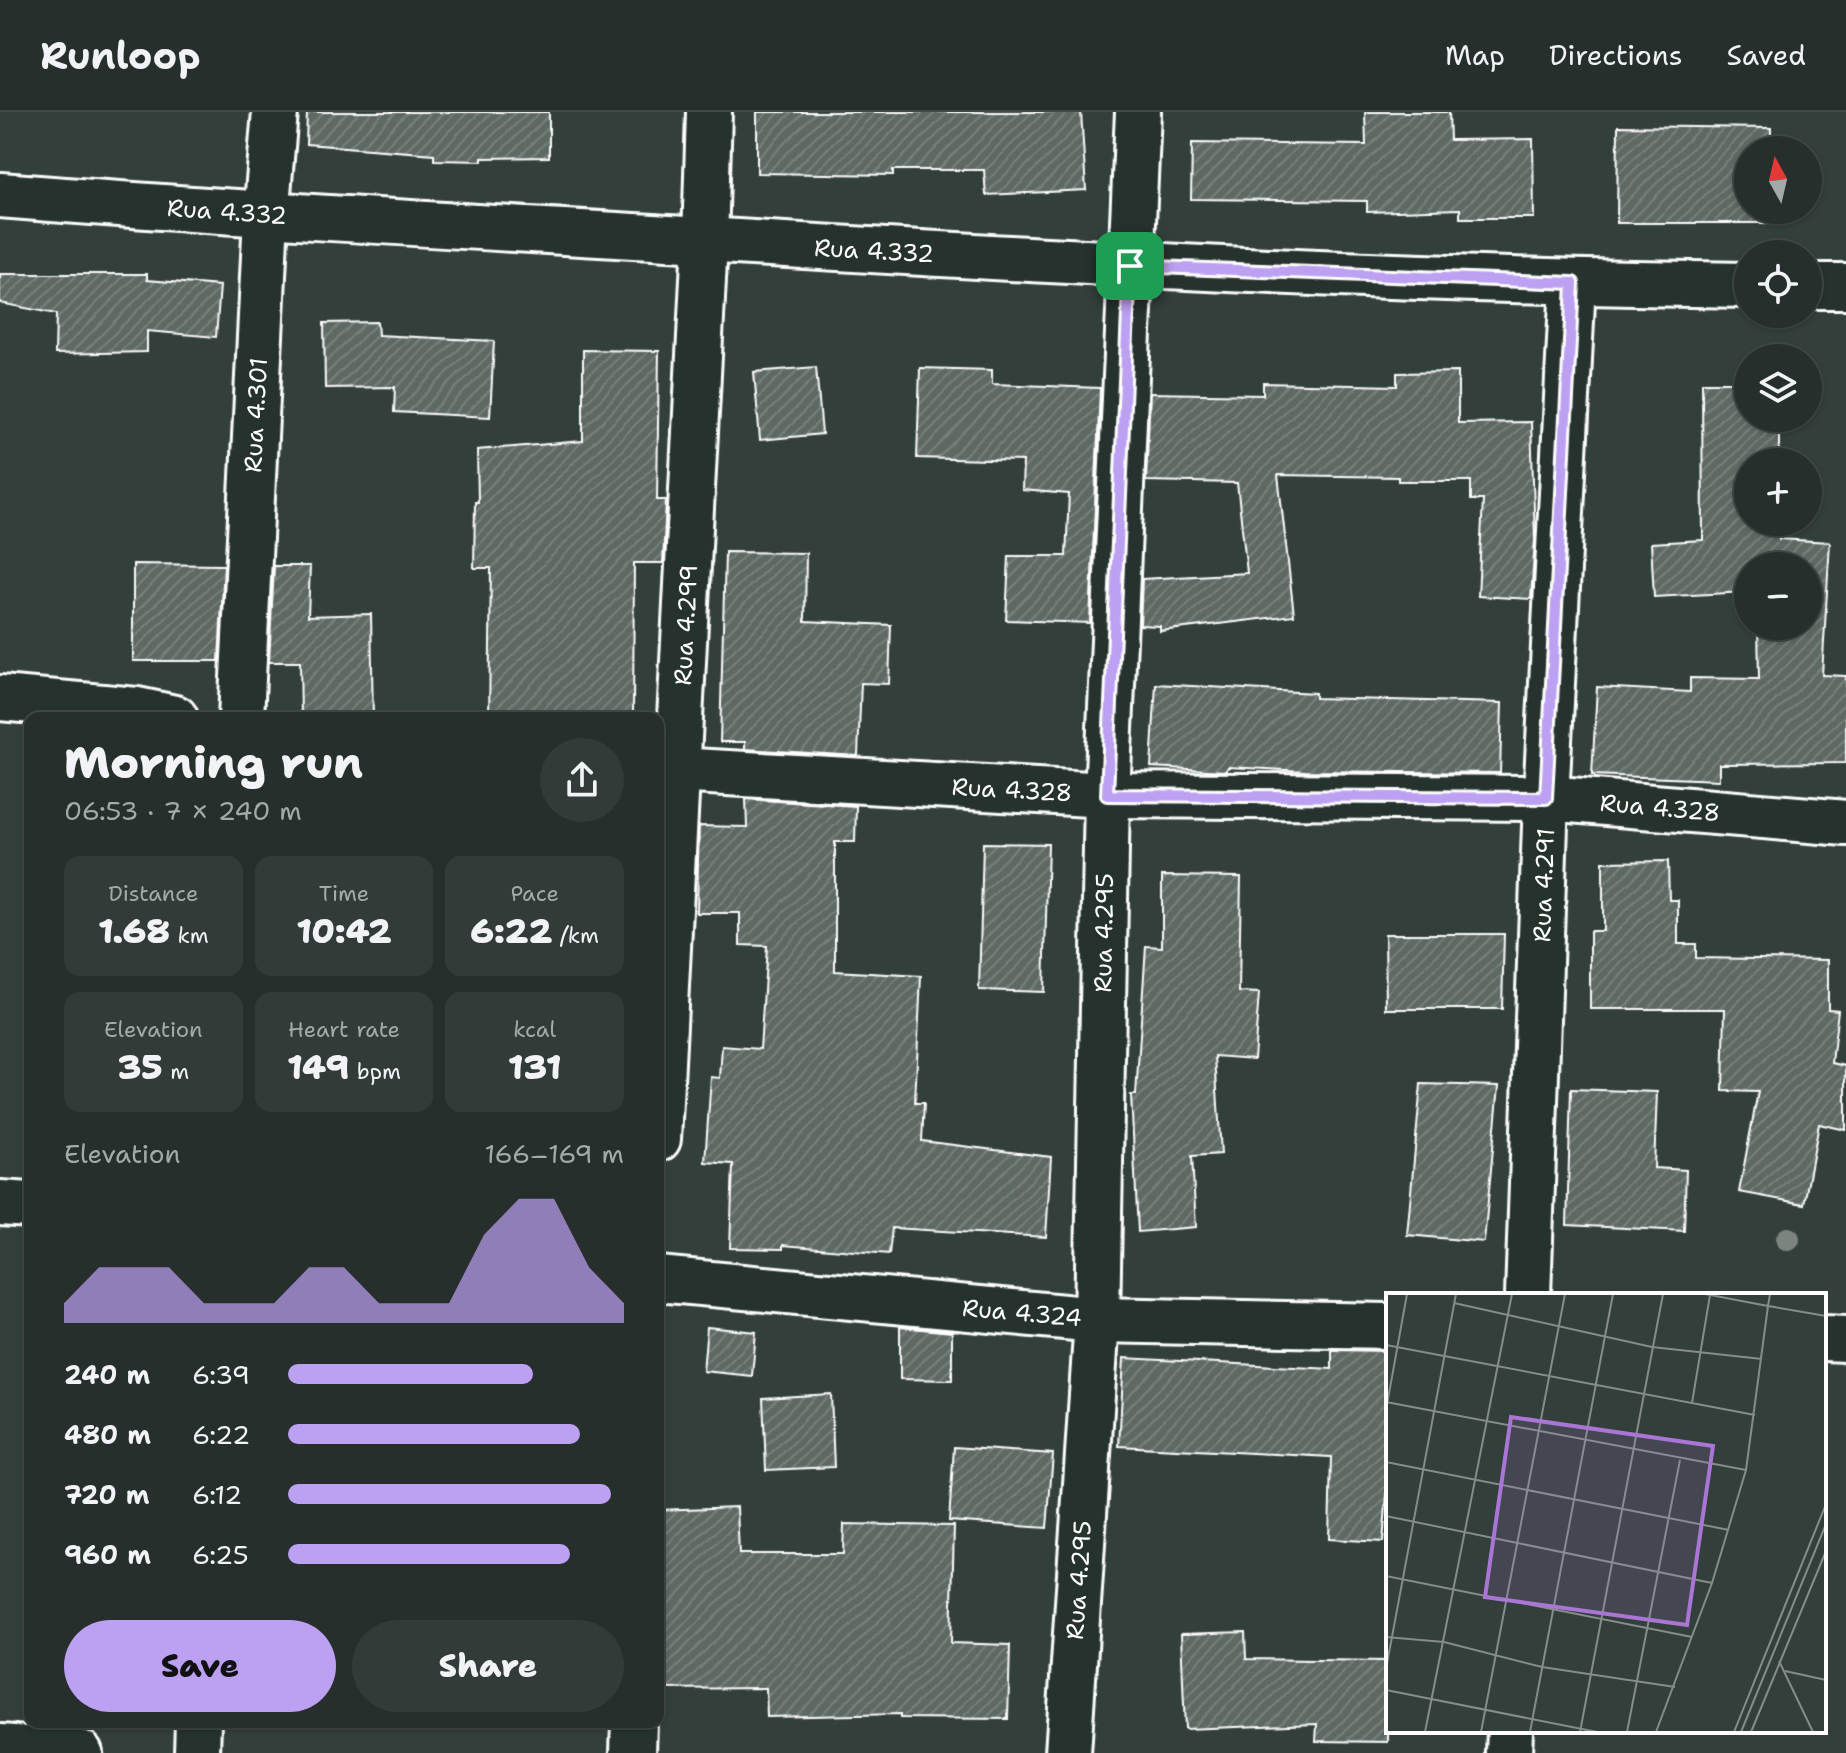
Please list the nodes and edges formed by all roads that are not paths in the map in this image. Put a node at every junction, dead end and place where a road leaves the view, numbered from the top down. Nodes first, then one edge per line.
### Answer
1 (275, 112) edge
2 (709, 112) edge
3 (1138, 112) edge
4 (0, 195) edge
5 (266, 216) junction
6 (705, 241) junction
7 (1130, 266) junction
8 (1573, 283) junction
9 (1734, 285) edge
10 (1822, 286) edge
11 (1846, 286) edge
12 (0, 698) edge
13 (146, 712) edge
14 (241, 712) edge
15 (668, 770) edge
16 (1107, 795) junction
17 (1546, 798) junction
18 (1846, 823) edge
19 (664, 918) edge
20 (0, 1203) edge
21 (24, 1205) edge
22 (664, 1280) edge
23 (1528, 1293) edge
24 (1097, 1320) junction
25 (1386, 1326) edge
26 (1826, 1338) edge
27 (1846, 1339) edge
28 (198, 1728) edge
29 (634, 1728) edge
30 (1510, 1733) edge
31 (0, 1747) edge
32 (80, 1753) edge
33 (197, 1753) edge
34 (633, 1753) edge
35 (1068, 1753) edge
36 (1509, 1753) edge

1 - 5 street, Rua 4.301
2 - 6 street, Rua 4.299
3 - 7 street, Rua 4.295
4 - 5 street, Rua 4.332
5 - 6 street, Rua 4.332
5 - 14 street, Rua 4.301
6 - 7 street, Rua 4.332
6 - 15 street, Rua 4.299
7 - 8 street, Rua 4.332
7 - 16 street, Rua 4.295
8 - 9 street, Rua 4.332
8 - 17 street, Rua 4.291
10 - 11 street
12 - 13 street
15 - 16 street, Rua 4.328
15 - 19 street, Rua 4.299
16 - 17 street, Rua 4.328
16 - 24 street, Rua 4.295
17 - 18 street, Rua 4.328
17 - 23 street, Rua 4.291
20 - 21 street
22 - 24 street, Rua 4.324
24 - 25 street, Rua 4.324
24 - 35 street, Rua 4.295
26 - 27 street
28 - 33 street
29 - 34 street
30 - 36 street
31 - 32 street

